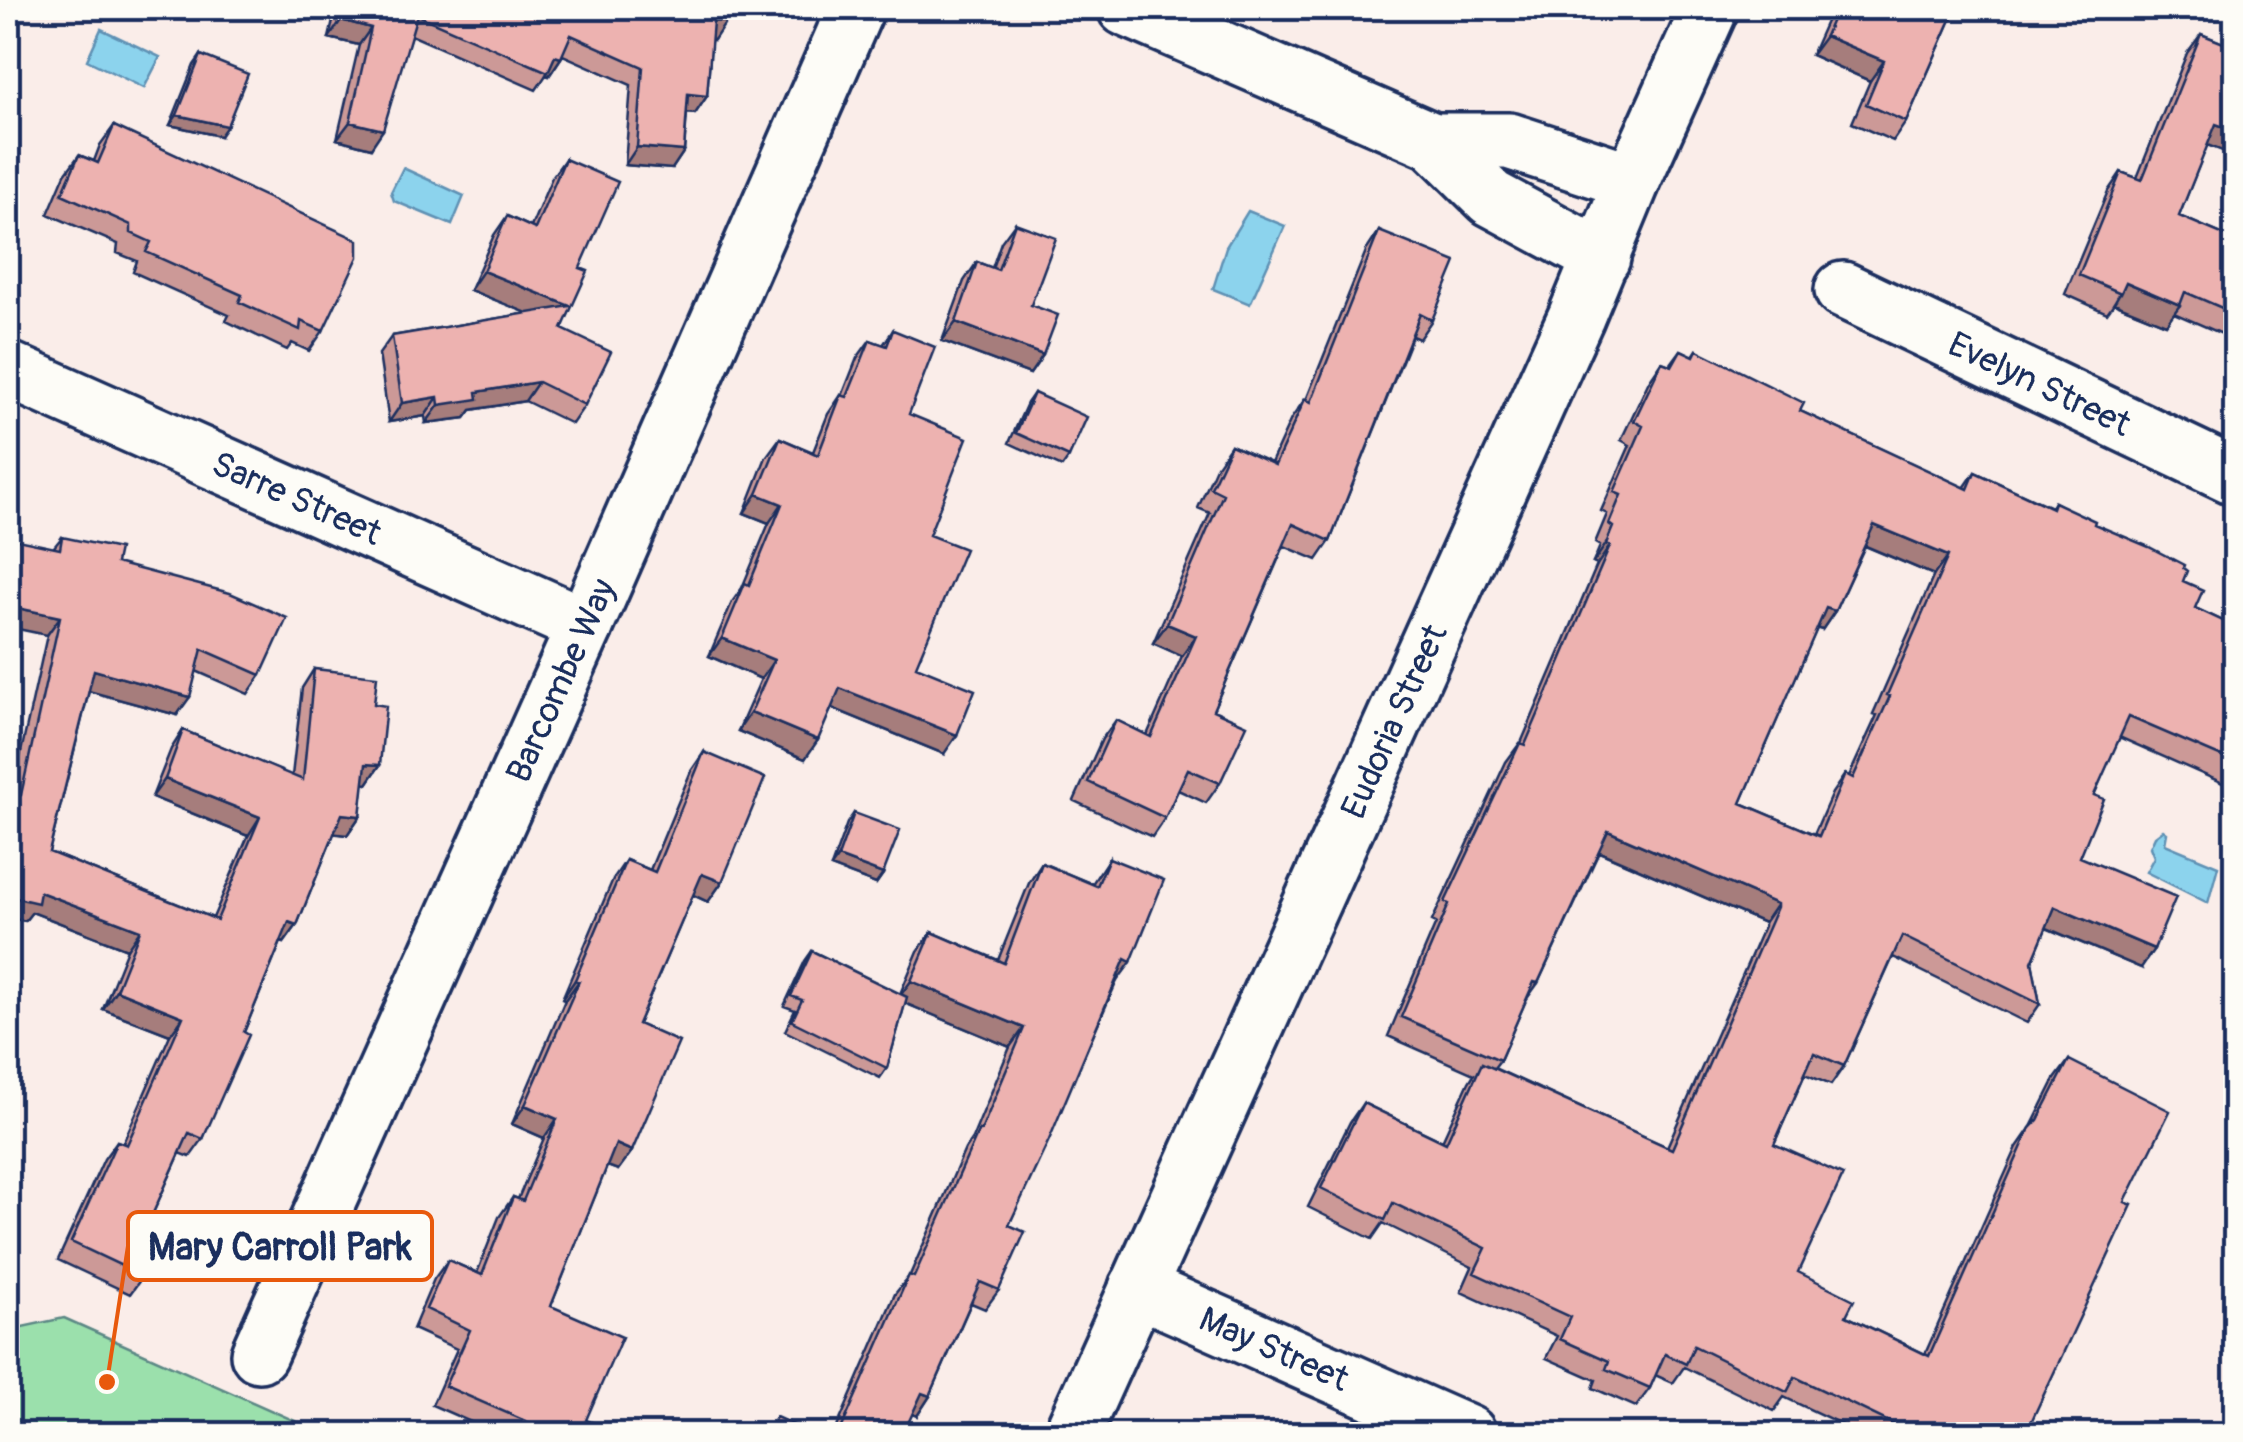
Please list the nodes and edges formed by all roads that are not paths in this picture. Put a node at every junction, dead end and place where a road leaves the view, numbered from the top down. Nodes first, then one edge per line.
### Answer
1 (856, 8) edge
2 (1126, 8) edge
3 (1710, 8) edge
4 (1433, 142) junction
5 (1632, 181) junction
6 (1602, 258) junction
7 (1843, 290) dead end
8 (10, 370) edge
9 (2236, 477) edge
10 (585, 626) junction
11 (1138, 1288) junction
12 (259, 1354) dead end
13 (1072, 1434) edge
14 (1468, 1434) edge

1 - 10 street, Barcombe Way
2 - 4 street
3 - 5 street, Eudoria Street
4 - 5 street
4 - 6 street
5 - 6 street, Eudoria Street
6 - 11 street, Eudoria Street
7 - 9 street, Evelyn Street
8 - 10 street, Sarre Street
10 - 12 street, Barcombe Way
11 - 13 street, Eudoria Street
11 - 14 street, May Street

